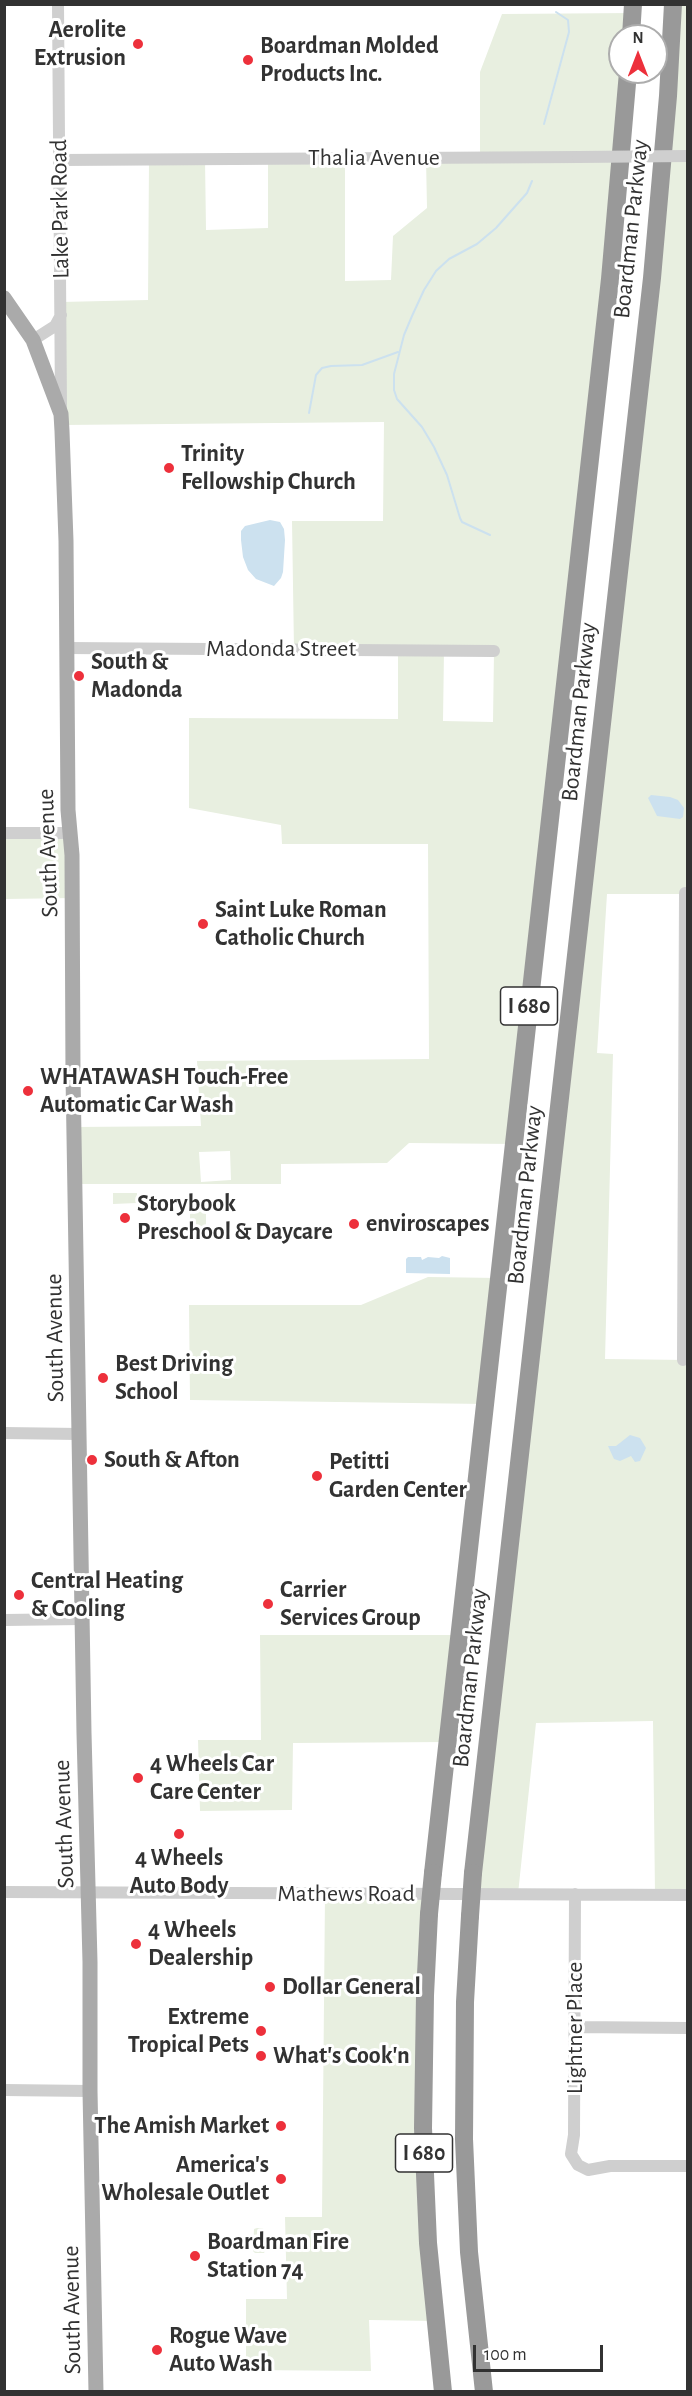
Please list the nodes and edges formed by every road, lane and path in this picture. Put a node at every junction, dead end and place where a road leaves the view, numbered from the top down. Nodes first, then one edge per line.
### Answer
1 (58, 4) edge
2 (633, 4) edge
3 (673, 4) edge
4 (632, 24) edge
5 (627, 84) edge
6 (687, 156) edge
7 (60, 160) junction
8 (4, 298) edge
9 (61, 315) junction
10 (33, 340) junction
11 (61, 414) junction
12 (67, 648) junction
13 (494, 651) dead end
14 (4, 832) edge
15 (70, 832) junction
16 (685, 893) dead end
17 (686, 973) edge
18 (686, 1140) edge
19 (685, 1286) edge
20 (683, 1360) dead end
21 (4, 1433) edge
22 (79, 1434) junction
23 (82, 1619) junction
24 (4, 1620) edge
25 (4, 1892) edge
26 (88, 1893) junction
27 (575, 1894) junction
28 (687, 1895) edge
29 (575, 2027) junction
30 (687, 2028) edge
31 (4, 2090) edge
32 (90, 2091) junction
33 (687, 2166) edge
34 (96, 2391) edge
35 (443, 2391) edge
36 (484, 2391) edge

1 - 7 street, Lake Park Road
2 - 4 highway
3 - 36 highway, Boardman Parkway / I 680, bridge
5 - 35 highway, Boardman Parkway / I 680, bridge
6 - 7 street, Thalia Avenue, bridge
7 - 9 street, Lake Park Road
8 - 10 main road, South Avenue
9 - 10 street
9 - 11 street, Lake Park Road
10 - 11 main road, South Avenue
11 - 12 main road, South Avenue
12 - 13 street, Madonda Street
12 - 15 main road, South Avenue
14 - 15 street
15 - 22 main road, South Avenue
16 - 17 street
17 - 18 street
18 - 19 street
19 - 20 street
21 - 22 street
22 - 23 main road, South Avenue
23 - 24 street
23 - 26 main road, South Avenue
25 - 26 street, Mathews Road
26 - 27 street, Mathews Road
26 - 32 main road, South Avenue
27 - 28 street, Mathews Road
27 - 29 street, Lightner Place
29 - 30 street
29 - 33 street, Lightner Place
31 - 32 street
32 - 34 main road, South Avenue

